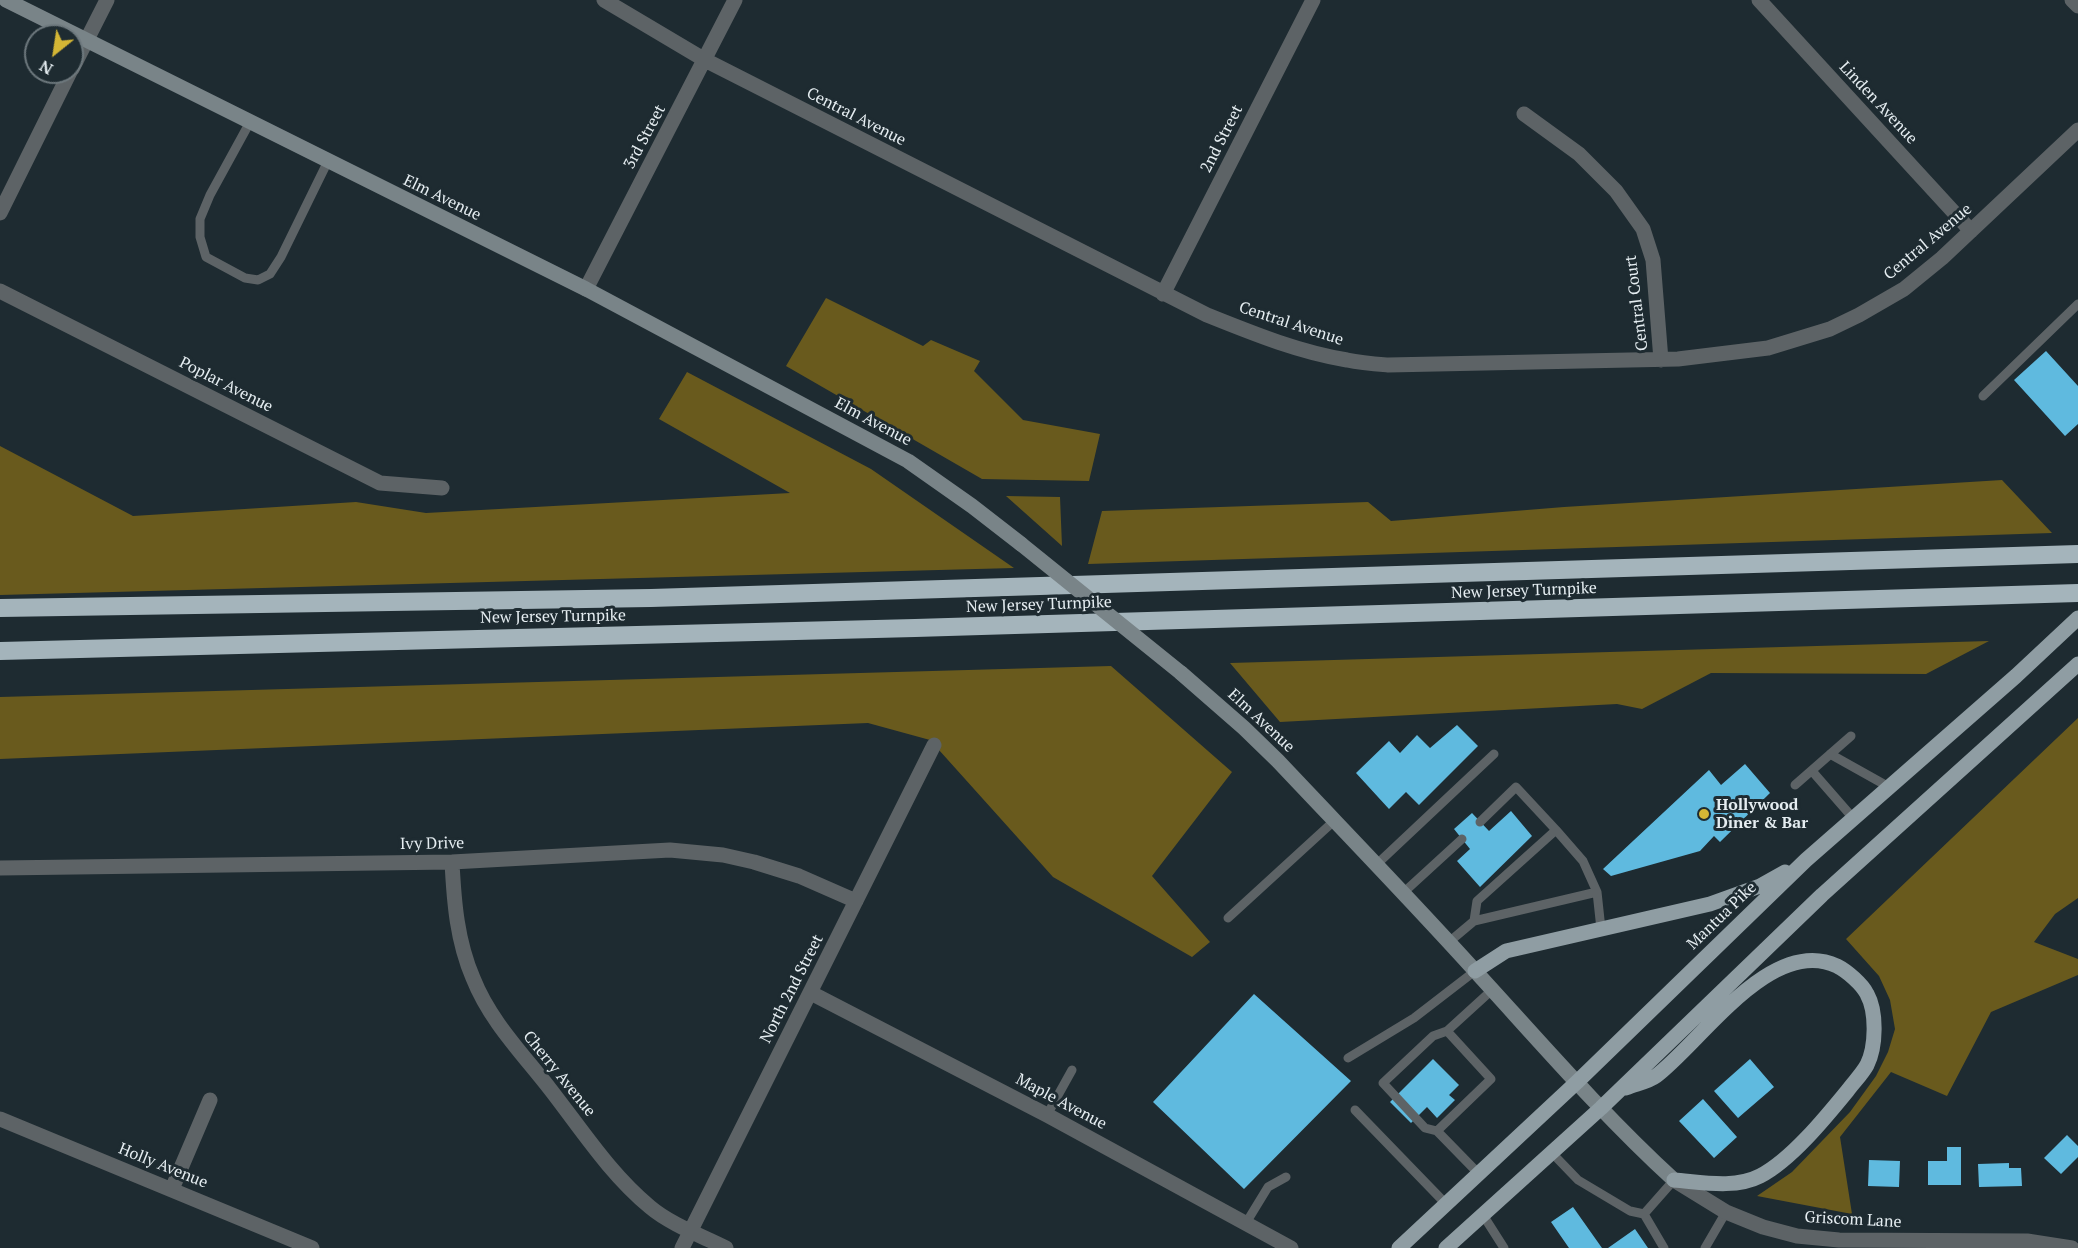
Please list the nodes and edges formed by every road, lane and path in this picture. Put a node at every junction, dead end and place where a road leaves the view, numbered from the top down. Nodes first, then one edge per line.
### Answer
1 (6, 0) edge
2 (107, 0) edge
3 (604, 0) edge
4 (735, 0) edge
5 (1312, 0) edge
6 (1759, 0) edge
7 (2072, 0) edge
8 (2078, 6) edge
9 (86, 40) junction
10 (84, 44) edge
11 (705, 60) junction
12 (64, 84) edge
13 (1524, 114) dead end
14 (250, 122) junction
15 (2078, 130) edge
16 (328, 161) junction
17 (0, 213) edge
18 (1971, 231) junction
19 (586, 289) junction
20 (0, 291) edge
21 (1164, 294) junction
22 (2078, 304) edge
23 (1661, 360) junction
24 (1983, 396) dead end
25 (442, 488) dead end
26 (2078, 554) edge
27 (2078, 593) edge
28 (0, 608) edge
29 (2078, 618) edge
30 (0, 651) edge
31 (2075, 667) edge
32 (1851, 736) dead end
33 (934, 746) dead end
34 (1494, 754) dead end
35 (1830, 754) junction
36 (1812, 771) junction
37 (1795, 785) dead end
38 (1889, 787) junction
39 (1853, 818) junction
40 (1334, 820) junction
41 (1480, 822) dead end
42 (1556, 830) junction
43 (1462, 839) dead end
44 (1806, 860) junction
45 (452, 862) junction
46 (1376, 865) junction
47 (0, 868) edge
48 (1597, 892) junction
49 (1403, 893) junction
50 (856, 901) junction
51 (1228, 918) dead end
52 (1474, 921) junction
53 (1601, 929) junction
54 (1449, 942) junction
55 (1475, 971) junction
56 (1492, 990) junction
57 (811, 993) junction
58 (1447, 1031) junction
59 (1348, 1058) dead end
60 (1072, 1070) dead end
61 (1577, 1082) junction
62 (1620, 1090) junction
63 (210, 1100) dead end
64 (1601, 1108) junction
65 (1355, 1110) dead end
66 (1047, 1115) junction
67 (0, 1119) edge
68 (1437, 1131) junction
69 (1552, 1153) junction
70 (1479, 1174) junction
71 (1286, 1176) dead end
72 (1674, 1180) junction
73 (172, 1189) junction
74 (1446, 1204) junction
75 (1726, 1212) junction
76 (1644, 1214) junction
77 (1483, 1215) junction
78 (1246, 1223) junction
79 (690, 1230) junction
80 (1870, 1244) edge
81 (2042, 1246) edge
82 (312, 1248) edge
83 (682, 1248) edge
84 (726, 1248) edge
85 (1291, 1248) edge
86 (1399, 1248) edge
87 (1446, 1248) edge
88 (1504, 1248) edge
89 (1664, 1248) edge
90 (1706, 1248) edge
91 (2072, 1248) edge

1 - 9 main road, Elm Avenue
2 - 9 street
3 - 11 street, Central Avenue
4 - 11 street, 3rd Street
5 - 21 street, 2nd Street
6 - 18 street, Linden Avenue
7 - 8 street
9 - 10 street
9 - 14 main road, Elm Avenue
11 - 19 street, 3rd Street
11 - 21 street, Central Avenue
12 - 17 street
13 - 23 street, Central Court
14 - 16 main road, Elm Avenue
14 - 16 lane
15 - 18 street, Central Avenue
16 - 19 main road, Elm Avenue
18 - 23 street, Central Avenue
19 - 40 main road, Elm Avenue, bridge
20 - 25 street, Poplar Avenue
21 - 23 street, Central Avenue
22 - 24 lane
26 - 28 highway, New Jersey Turnpike
27 - 30 highway, New Jersey Turnpike
29 - 38 main road, Mantua Pike
31 - 62 main road
32 - 35 lane
33 - 50 street, North 2nd Street
34 - 46 lane
35 - 36 lane
35 - 38 lane
36 - 37 lane
36 - 39 lane
38 - 39 main road, Mantua Pike
39 - 44 main road, Mantua Pike
40 - 46 main road, Elm Avenue
40 - 51 lane
41 - 42 lane
42 - 48 lane
42 - 52 lane
43 - 49 lane
44 - 53 main road
44 - 61 main road, Mantua Pike
45 - 47 street, Ivy Drive
45 - 50 street, Ivy Drive
45 - 79 street, Cherry Avenue
46 - 49 main road, Elm Avenue
48 - 52 lane
48 - 53 lane
49 - 54 main road, Elm Avenue
50 - 57 street, North 2nd Street
52 - 54 lane
53 - 55 main road
54 - 55 main road, Elm Avenue
55 - 56 main road, Elm Avenue
55 - 59 lane
56 - 58 lane
56 - 61 main road, Elm Avenue
57 - 66 street, Maple Avenue
57 - 79 street, North 2nd Street
58 - 68 lane
58 - 68 lane
60 - 66 lane
61 - 64 main road, Griscom Lane
61 - 70 main road, Mantua Pike
62 - 64 main road
62 - 72 main road
63 - 73 street
64 - 69 main road
64 - 72 main road, Griscom Lane
65 - 74 lane
66 - 78 street, Maple Avenue
67 - 73 street, Holly Avenue
68 - 70 lane
69 - 76 lane
69 - 77 main road
70 - 74 main road, Mantua Pike
71 - 78 lane
72 - 75 street, Griscom Lane
72 - 76 lane
73 - 82 street, Holly Avenue
74 - 86 main road, Mantua Pike
75 - 80 street, Griscom Lane
75 - 90 lane
76 - 89 lane
77 - 87 main road
77 - 88 lane
78 - 85 street, Maple Avenue
79 - 83 street, North 2nd Street
79 - 84 street, Cherry Avenue
80 - 81 street, Griscom Lane
81 - 91 street, Griscom Lane

